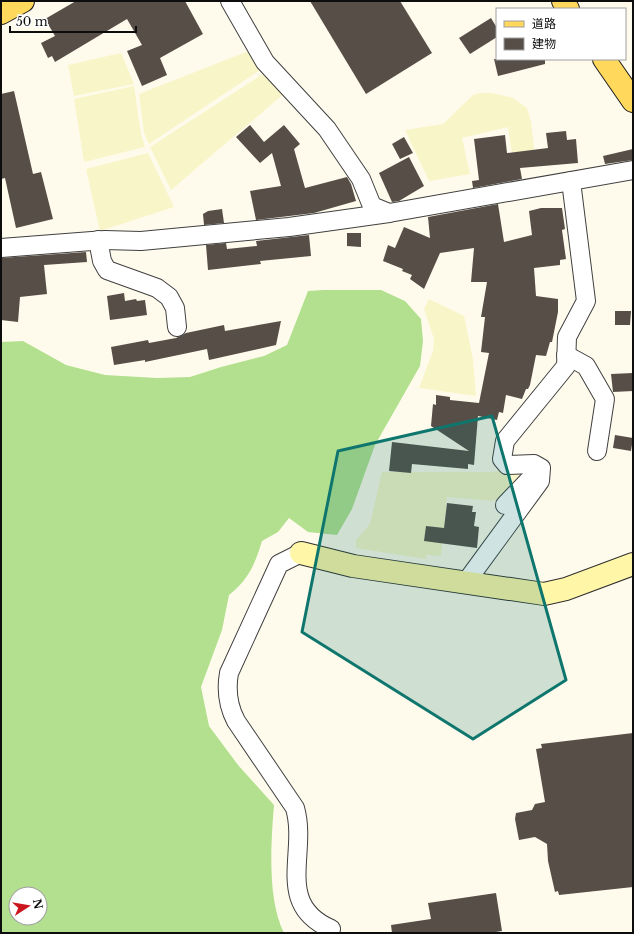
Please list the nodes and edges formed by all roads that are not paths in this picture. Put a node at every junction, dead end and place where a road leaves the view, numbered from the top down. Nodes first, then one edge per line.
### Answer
1 (23, 1) edge
2 (230, 1) edge
3 (1, 12) edge
4 (605, 60) edge
5 (633, 101) edge
6 (633, 170) edge
7 (571, 181) junction
8 (389, 213) junction
9 (98, 240) junction
10 (1, 248) edge
11 (177, 327) dead end
12 (566, 355) junction
13 (597, 451) dead end
14 (541, 468) junction
15 (505, 505) dead end
16 (301, 553) joint
17 (633, 564) edge
18 (466, 582) junction
19 (331, 929) dead end

1 - 3 main road
2 - 8 street
4 - 5 main road
6 - 7 street
7 - 8 street
7 - 12 street
8 - 9 street
9 - 10 street
9 - 11 street
12 - 13 street
12 - 14 street
14 - 15 street
14 - 18 street
16 - 18 street
16 - 19 street
17 - 18 street

